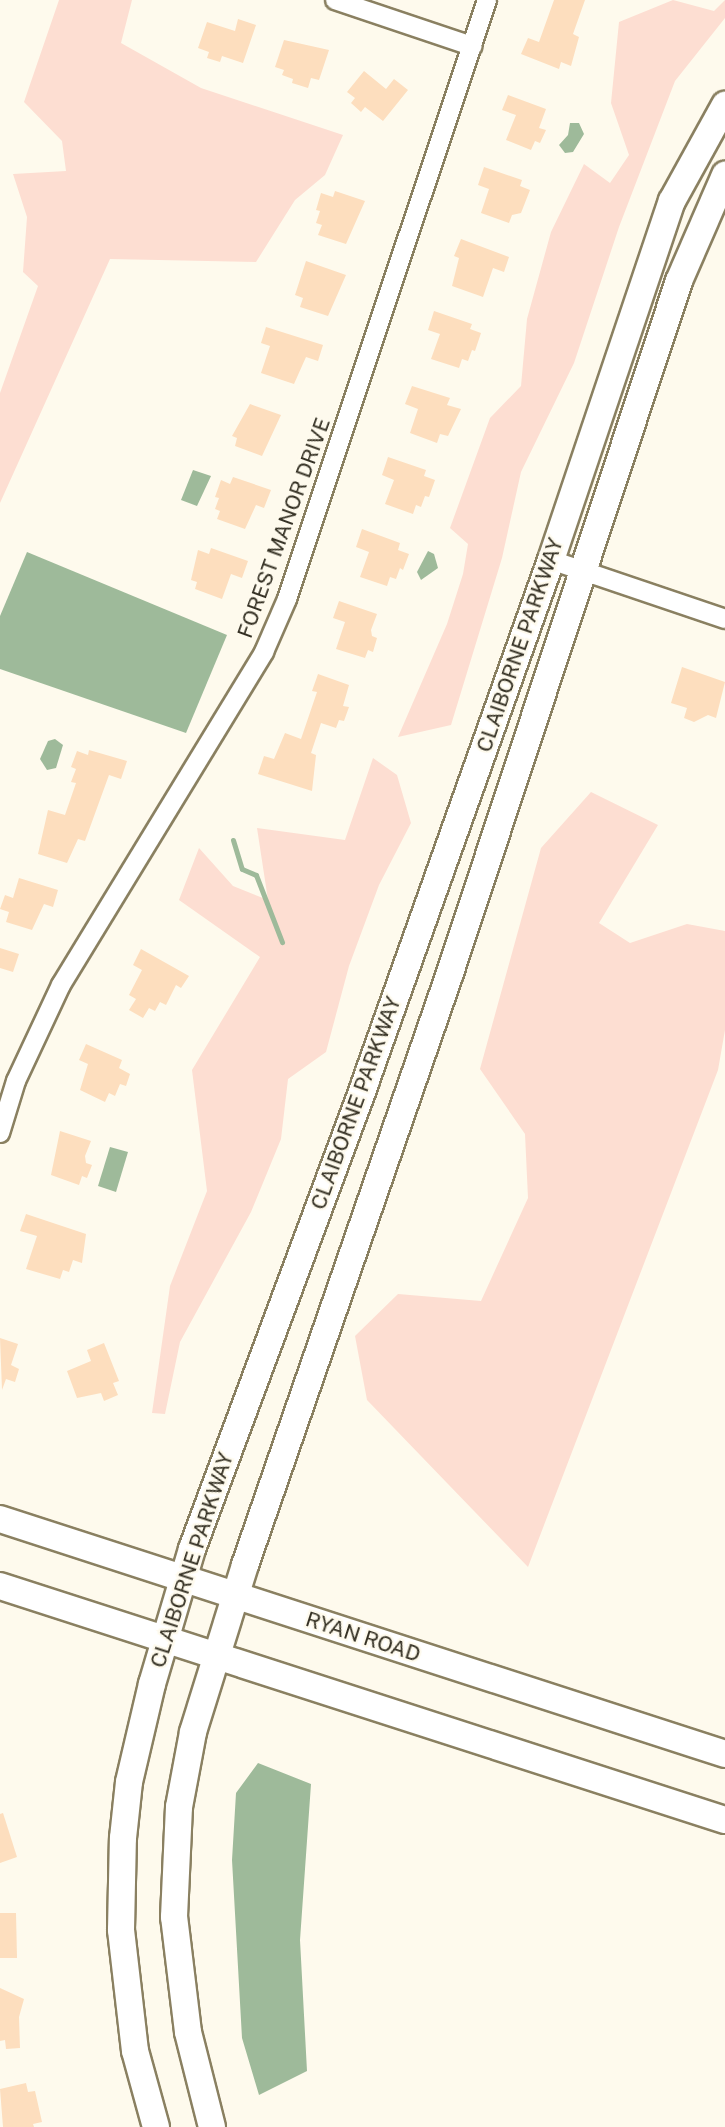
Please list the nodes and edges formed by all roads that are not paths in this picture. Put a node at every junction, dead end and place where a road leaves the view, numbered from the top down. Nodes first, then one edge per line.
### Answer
1 (335, 0) edge
2 (487, 0) edge
3 (472, 46) junction
4 (725, 105) edge
5 (725, 175) edge
6 (550, 560) junction
7 (583, 571) junction
8 (725, 619) edge
9 (0, 1133) edge
10 (0, 1519) edge
11 (183, 1577) junction
12 (0, 1586) edge
13 (237, 1596) junction
14 (166, 1639) junction
15 (216, 1655) junction
16 (725, 1754) edge
17 (725, 1820) edge
18 (156, 2127) edge
19 (212, 2127) edge

1 - 3 street
2 - 3 street, FOREST MANOR DRIVE
3 - 9 street, FOREST MANOR DRIVE
4 - 6 main road, CLAIBORNE PARKWAY
5 - 7 main road, CLAIBORNE PARKWAY
6 - 7 street
6 - 11 main road, CLAIBORNE PARKWAY
7 - 8 street
7 - 13 main road, CLAIBORNE PARKWAY
10 - 11 main road, RYAN ROAD
11 - 13 main road, RYAN ROAD
11 - 14 main road, CLAIBORNE PARKWAY
12 - 14 main road
13 - 15 main road, CLAIBORNE PARKWAY
13 - 16 main road, RYAN ROAD
14 - 15 main road
14 - 18 main road, CLAIBORNE PARKWAY
15 - 17 main road
15 - 19 main road, CLAIBORNE PARKWAY

